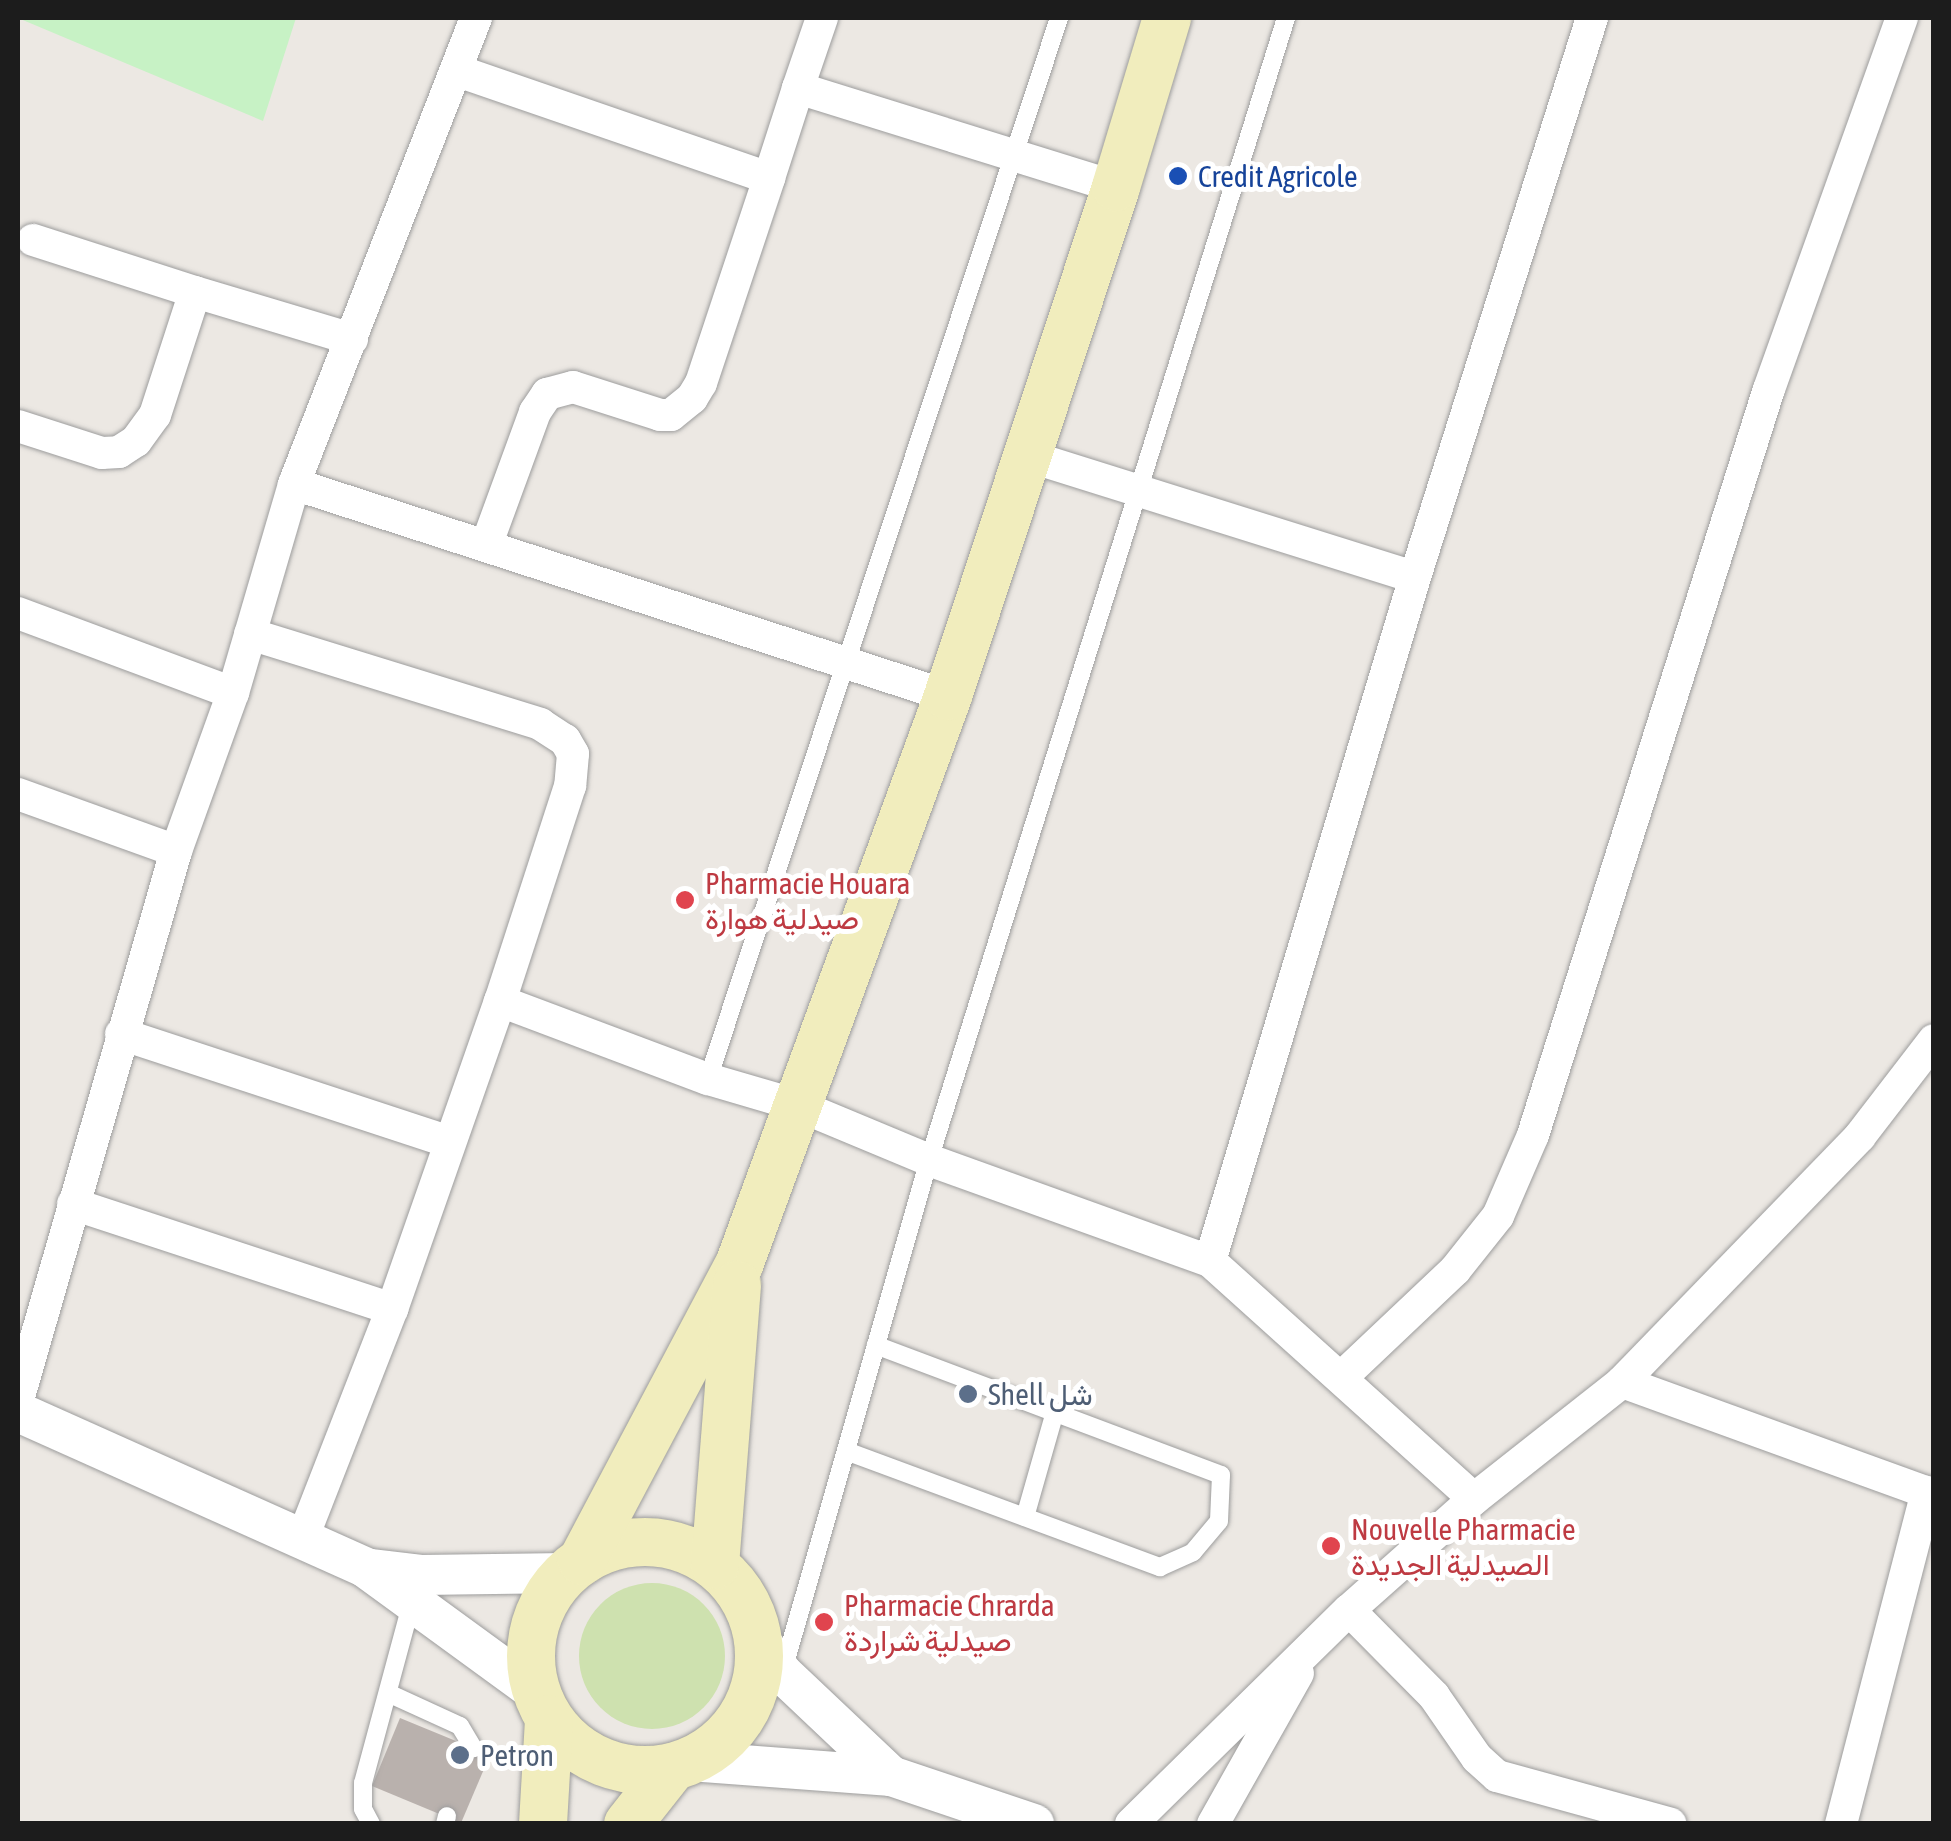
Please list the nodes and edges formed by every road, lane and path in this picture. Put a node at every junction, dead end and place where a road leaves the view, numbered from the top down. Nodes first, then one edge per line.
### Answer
1 (476, 18) edge
2 (822, 18) edge
3 (1059, 18) edge
4 (1167, 18) edge
5 (1286, 18) edge
6 (1592, 18) edge
7 (1902, 18) edge
8 (458, 71) junction
9 (798, 88) junction
10 (1012, 155) junction
11 (769, 178) junction
12 (1116, 187) junction
13 (33, 240) dead end
14 (195, 292) junction
15 (352, 340) junction
16 (18, 426) edge
17 (1028, 456) junction
18 (294, 484) junction
19 (1138, 488) junction
20 (486, 546) junction
21 (1415, 578) junction
22 (18, 613) edge
23 (250, 634) junction
24 (844, 663) junction
25 (233, 693) junction
26 (948, 696) junction
27 (18, 794) edge
28 (176, 850) junction
29 (500, 1001) junction
30 (121, 1034) junction
31 (1934, 1040) edge
32 (708, 1079) junction
33 (797, 1105) junction
34 (450, 1142) junction
35 (929, 1160) junction
36 (73, 1204) junction
37 (1210, 1261) junction
38 (739, 1265) junction
39 (392, 1309) junction
40 (876, 1345) junction
41 (1343, 1376) junction
42 (1622, 1382) junction
43 (18, 1400) edge
44 (18, 1412) edge
45 (1055, 1412) junction
46 (846, 1450) junction
47 (1930, 1493) edge
48 (1474, 1499) junction
49 (1024, 1517) junction
50 (304, 1538) junction
51 (574, 1566) junction
52 (714, 1566) junction
53 (366, 1568) junction
54 (412, 1602) junction
55 (1349, 1610) junction
56 (1317, 1639) junction
57 (770, 1654) junction
58 (388, 1692) junction
59 (543, 1706) junction
60 (473, 1748) dead end
61 (682, 1764) junction
62 (891, 1776) junction
63 (371, 1824) edge
64 (543, 1824) edge
65 (628, 1824) edge
66 (1034, 1824) edge
67 (1131, 1824) edge
68 (1213, 1824) edge
69 (1670, 1824) edge
70 (1841, 1824) edge

1 - 8 street
2 - 9 street
3 - 10 lane
4 - 12 main road
5 - 19 lane
6 - 21 street
7 - 41 street
8 - 11 street
8 - 15 street
9 - 10 street
9 - 11 street
10 - 12 street
10 - 24 lane
11 - 20 street
12 - 17 main road
13 - 14 street
14 - 15 street
14 - 16 street
15 - 18 street
17 - 19 street
17 - 26 main road
18 - 20 street
18 - 23 street
19 - 21 street
19 - 35 lane
20 - 24 street
21 - 37 street
22 - 25 street
23 - 25 street
23 - 29 street
24 - 26 street
24 - 32 lane
25 - 28 street
26 - 33 main road
27 - 28 street
28 - 30 street
29 - 32 street
29 - 34 street
30 - 34 street
30 - 36 street
31 - 42 street
32 - 33 street
33 - 35 street
33 - 38 main road
34 - 39 street
35 - 37 street
35 - 40 lane
36 - 39 street
36 - 43 street
37 - 41 street
38 - 51 main road
38 - 52 main road
39 - 50 street
40 - 45 lane
40 - 46 lane
41 - 48 street
42 - 47 street
42 - 48 street
44 - 50 street
45 - 49 lane
45 - 49 lane
46 - 49 lane
46 - 57 lane
47 - 70 street
48 - 55 street
50 - 53 street
51 - 52 main road
51 - 53 street
51 - 59 main road
52 - 57 main road
53 - 54 street
54 - 58 lane
54 - 59 street
55 - 56 street
55 - 69 street
56 - 67 street
56 - 68 street
57 - 61 main road
57 - 62 street
58 - 60 lane
58 - 63 lane
59 - 61 main road
59 - 64 main road
61 - 62 street
61 - 65 main road
62 - 66 street

